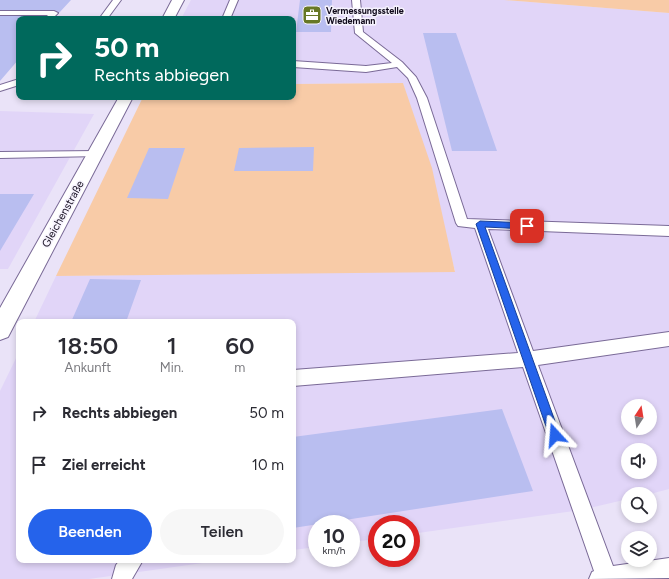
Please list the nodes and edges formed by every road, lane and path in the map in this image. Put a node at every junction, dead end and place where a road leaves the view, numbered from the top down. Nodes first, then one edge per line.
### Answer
1 (117, 0) edge
2 (178, 0) edge
3 (234, 0) edge
4 (356, 0) edge
5 (0, 13) edge
6 (51, 16) edge
7 (105, 16) edge
8 (170, 16) edge
9 (227, 16) edge
10 (296, 64) edge
11 (399, 64) junction
12 (16, 83) edge
13 (0, 88) edge
14 (124, 100) edge
15 (96, 154) junction
16 (0, 155) edge
17 (480, 224) junction
18 (669, 231) edge
19 (0, 330) edge
20 (669, 339) edge
21 (528, 359) junction
22 (296, 378) edge
23 (130, 563) edge
24 (669, 568) edge
25 (122, 579) edge
26 (604, 579) edge

1 - 7 lane
2 - 8 street
3 - 9 lane
4 - 11 lane
5 - 6 lane
10 - 11 lane
11 - 17 lane
12 - 13 lane
14 - 15 street, Gleichenstraße
15 - 16 lane
15 - 19 street, Gleichenstraße
17 - 18 lane
17 - 21 lane
20 - 21 lane
21 - 22 lane
21 - 26 lane
23 - 25 lane
24 - 26 lane

